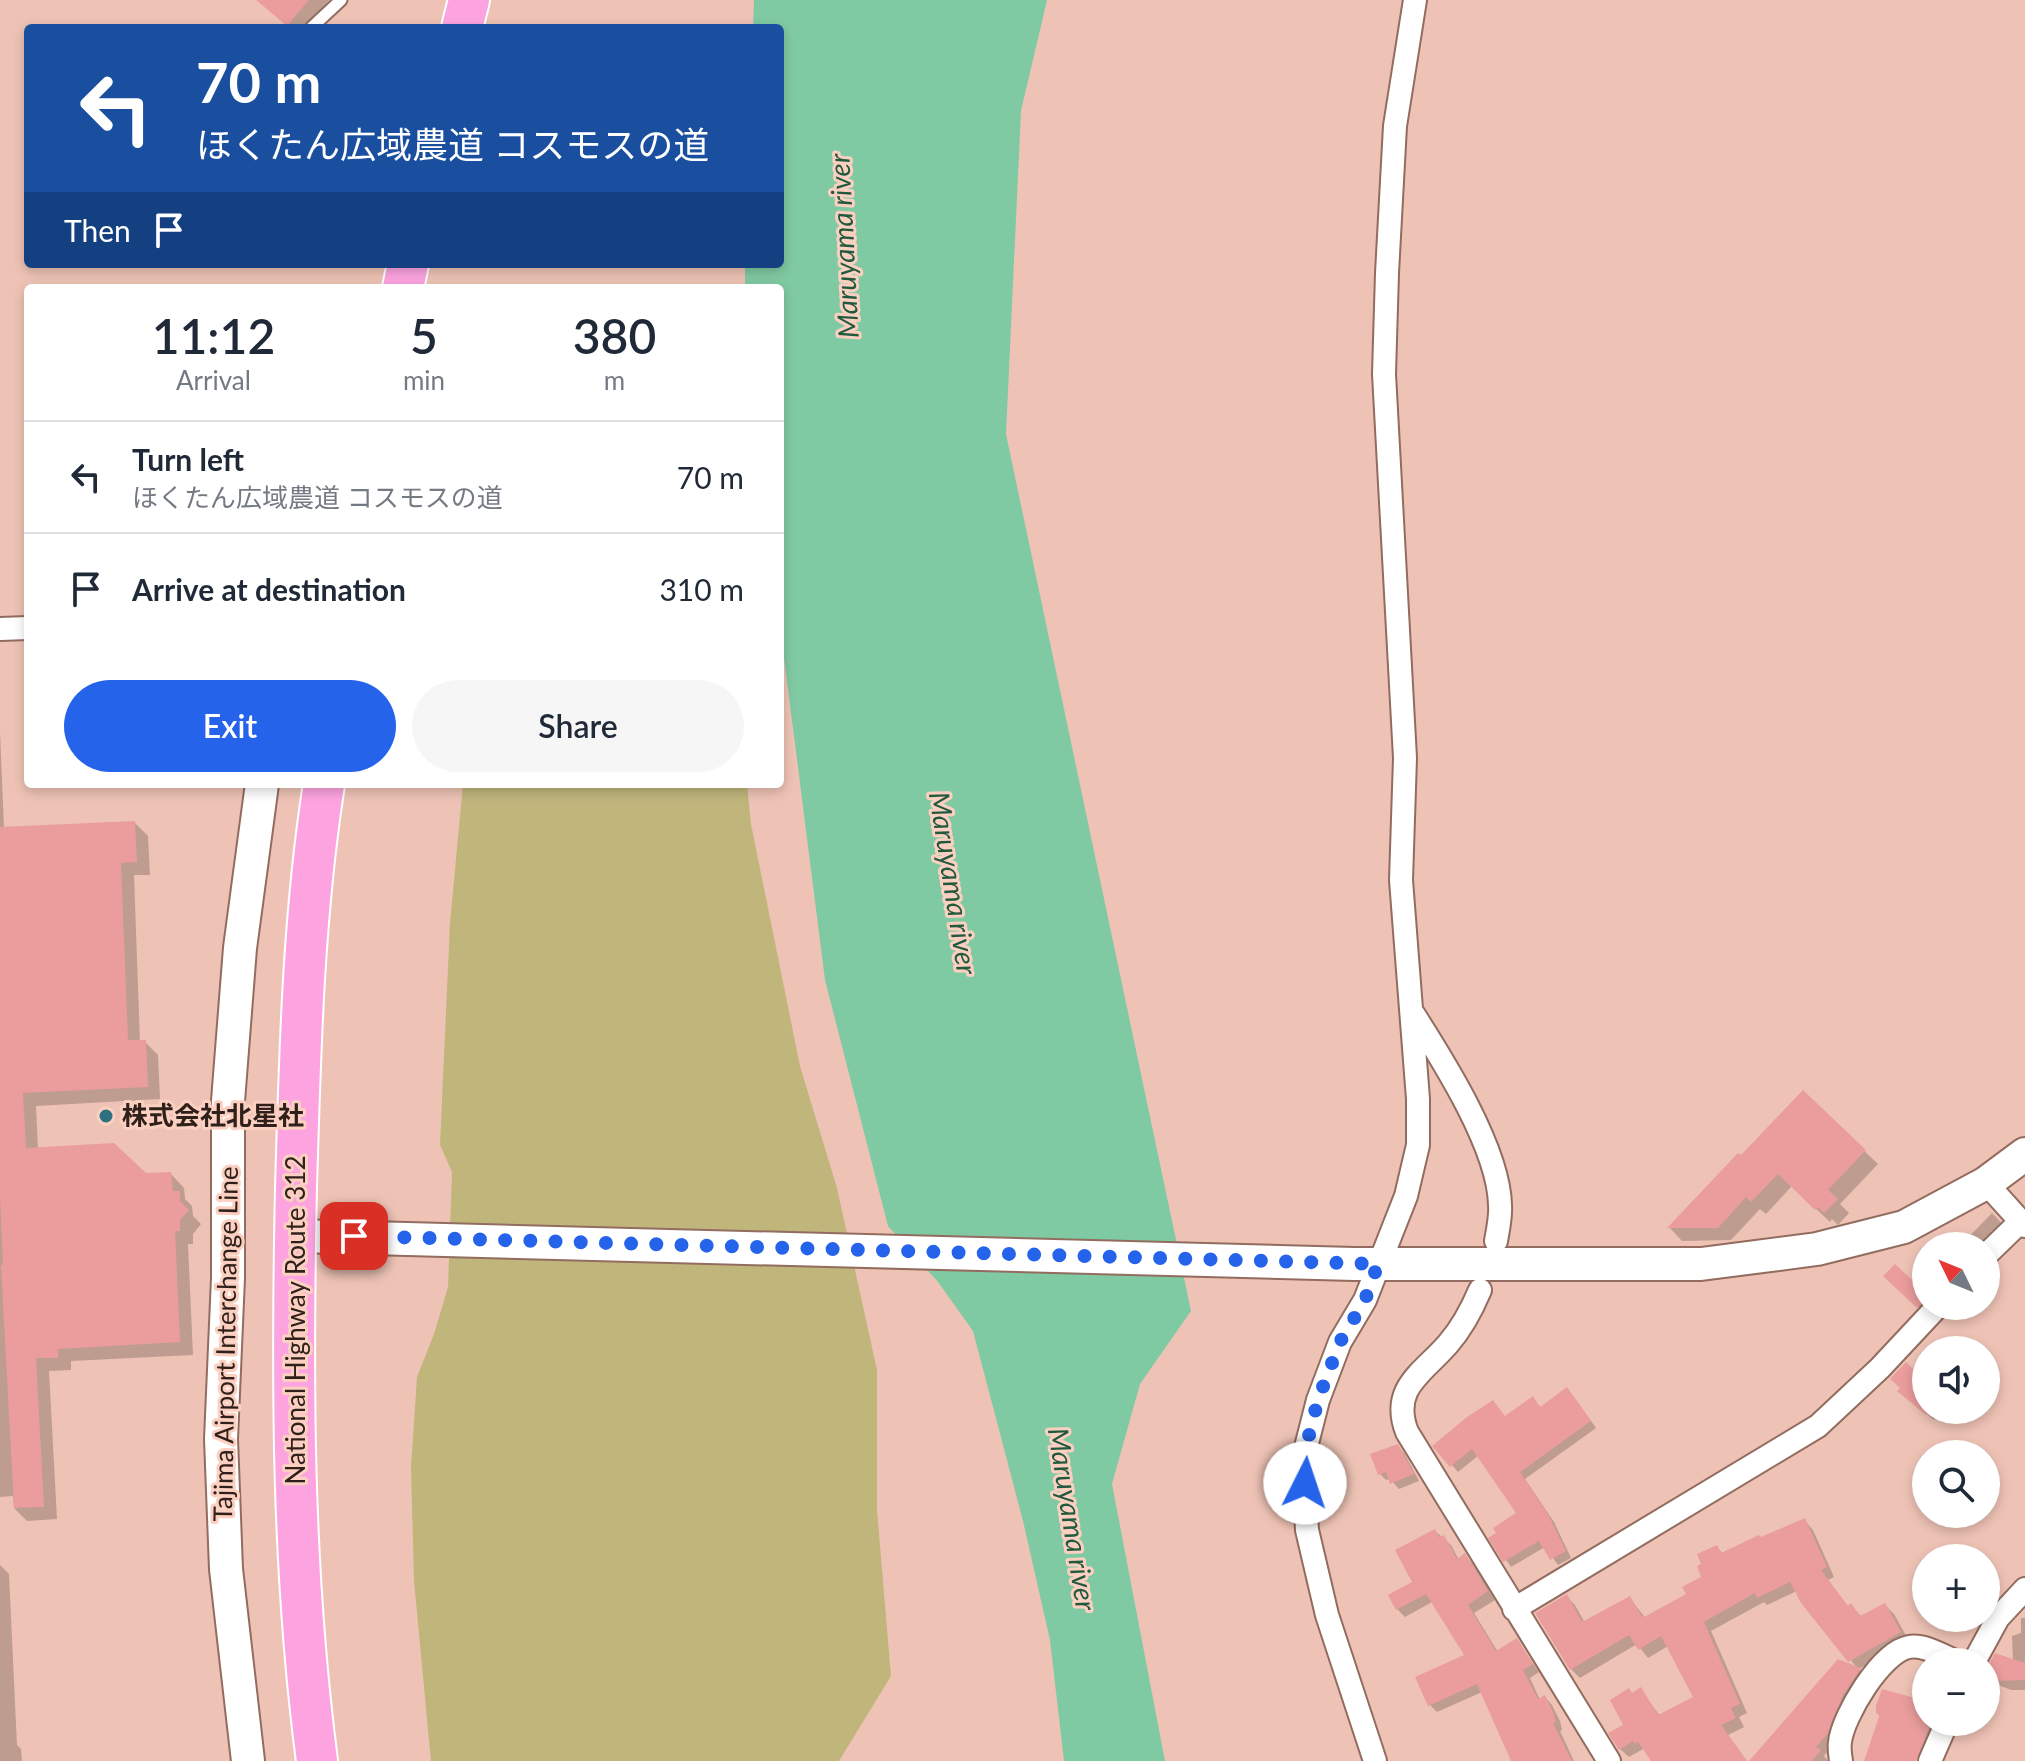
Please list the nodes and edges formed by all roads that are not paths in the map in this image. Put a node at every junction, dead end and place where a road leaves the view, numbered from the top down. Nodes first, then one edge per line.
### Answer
1 (341, 0) edge
2 (469, 0) edge
3 (1415, 0) edge
4 (315, 24) edge
5 (463, 24) edge
6 (24, 628) edge
7 (0, 629) edge
8 (261, 788) edge
9 (324, 788) edge
10 (1413, 1013) junction
11 (2025, 1154) edge
12 (1986, 1183) junction
13 (2022, 1224) edge
14 (295, 1236) junction
15 (1496, 1241) dead end
16 (2000, 1243) edge
17 (1366, 1264) junction
18 (1480, 1290) dead end
19 (1925, 1320) edge
20 (2025, 1589) edge
21 (1514, 1609) junction
22 (1919, 1648) edge
23 (1982, 1648) edge
24 (1941, 1736) edge
25 (248, 1761) edge
26 (317, 1761) edge
27 (1375, 1761) edge
28 (1609, 1761) edge
29 (1841, 1761) edge
30 (1930, 1761) edge

1 - 4 lane
2 - 5 highway
3 - 10 street
6 - 7 street
8 - 25 street, Tajima Airport Interchange Line
9 - 14 highway, National Highway Route 312
10 - 15 street
10 - 17 street
11 - 12 street
12 - 13 street
12 - 17 street
13 - 16 street
14 - 17 street
14 - 26 highway, National Highway Route 312
17 - 27 street
18 - 21 street
19 - 21 street
20 - 23 street
21 - 28 street
22 - 29 street
24 - 30 street

